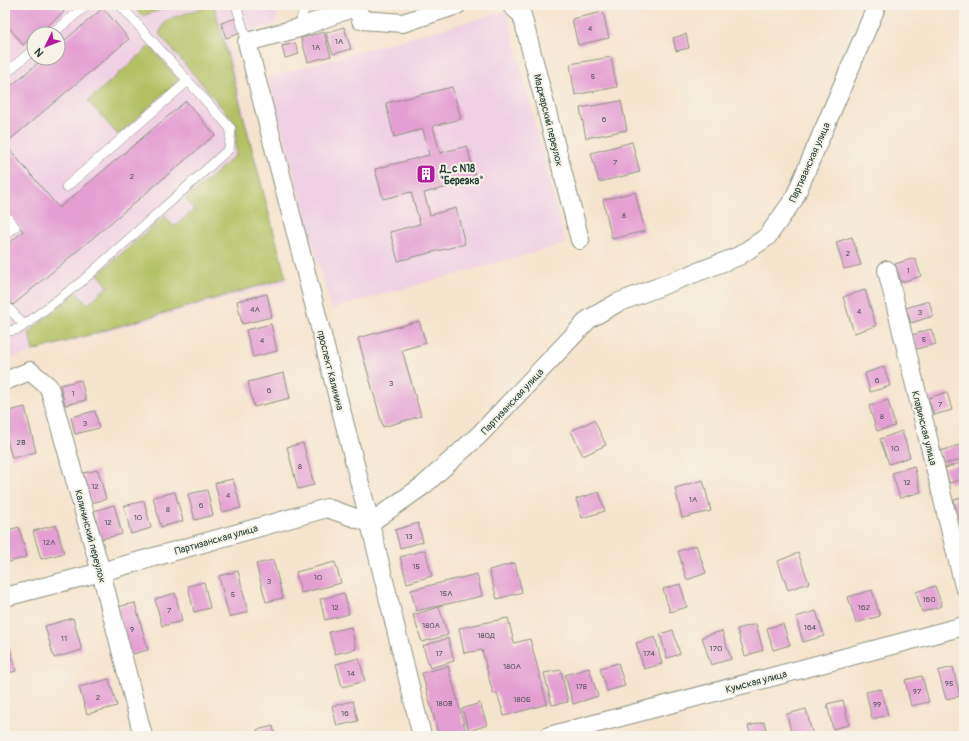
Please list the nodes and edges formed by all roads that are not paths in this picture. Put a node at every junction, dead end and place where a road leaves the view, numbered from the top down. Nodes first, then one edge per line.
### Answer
1 (87, 5) edge
2 (120, 5) edge
3 (236, 5) edge
4 (305, 5) edge
5 (357, 5) edge
6 (457, 5) edge
7 (511, 5) edge
8 (877, 5) edge
9 (62, 26) edge
10 (299, 28) junction
11 (247, 42) junction
12 (26, 56) edge
13 (5, 74) edge
14 (188, 80) junction
15 (66, 187) dead end
16 (5, 215) edge
17 (5, 236) edge
18 (580, 240) dead end
19 (886, 270) dead end
20 (5, 304) edge
21 (24, 325) junction
22 (5, 332) edge
23 (5, 382) edge
24 (370, 523) junction
25 (101, 572) junction
26 (964, 586) edge
27 (5, 597) edge
28 (964, 626) edge
29 (143, 736) edge
30 (422, 736) edge
31 (548, 736) edge

1 - 9 lane
2 - 14 lane
3 - 11 lane, проспект Калинина
4 - 10 lane
5 - 6 street
5 - 10 street
7 - 18 street, Маджарский переулок
8 - 24 street, Партизанская улица
10 - 11 street
11 - 24 street, проспект Калинина
12 - 13 lane
14 - 15 lane
14 - 21 lane
16 - 17 lane
19 - 26 street, Кларинская улица
20 - 21 lane
21 - 22 lane
23 - 25 street, Калининский переулок
24 - 25 street, Партизанская улица
24 - 30 street, проспект Калинина
25 - 27 street, Партизанская улица
25 - 29 street, Калининский переулок
28 - 31 street, Кумская улица

